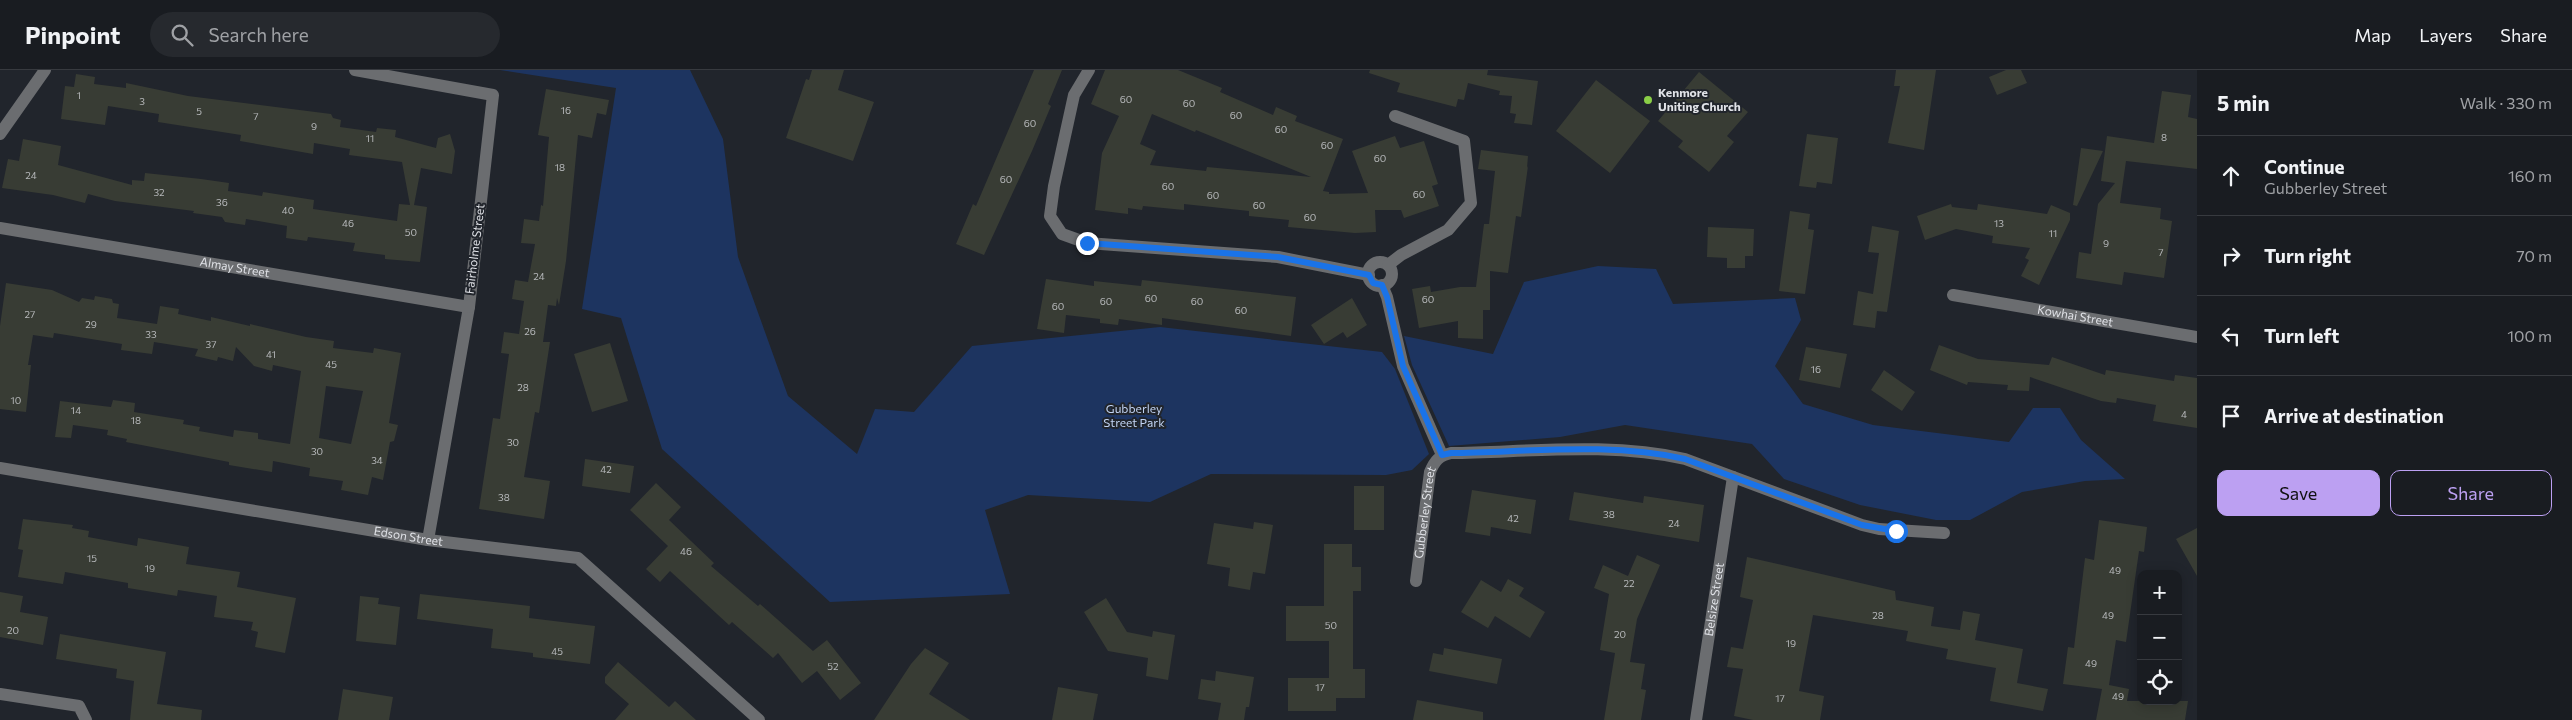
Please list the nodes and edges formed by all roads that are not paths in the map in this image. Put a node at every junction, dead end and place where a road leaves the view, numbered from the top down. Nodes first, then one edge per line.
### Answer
1 (45, 70) edge
2 (355, 70) edge
3 (1089, 70) edge
4 (1395, 116) dead end
5 (0, 134) edge
6 (0, 228) edge
7 (1388, 265) junction
8 (1369, 275) junction
9 (1382, 285) junction
10 (1953, 295) dead end
11 (468, 307) junction
12 (2197, 337) edge
13 (1442, 455) junction
14 (0, 468) edge
15 (1733, 477) junction
16 (1944, 533) dead end
17 (428, 540) junction
18 (1416, 581) dead end
19 (0, 694) edge
20 (86, 720) edge
21 (759, 720) edge
22 (1696, 720) edge

1 - 5 street
2 - 11 street, Fairholme Street
3 - 8 street
4 - 7 street
6 - 11 street, Almay Street
7 - 8 street
7 - 9 street
8 - 9 street
9 - 13 street
10 - 12 street, Kowhai Street
11 - 17 street, Fairholme Street
13 - 15 street, Gubberley Street
13 - 18 street, Gubberley Street
14 - 17 street, Edson Street
15 - 16 street, Gubberley Street
15 - 22 street, Belsize Street
17 - 21 street, Edson Street
19 - 20 street

